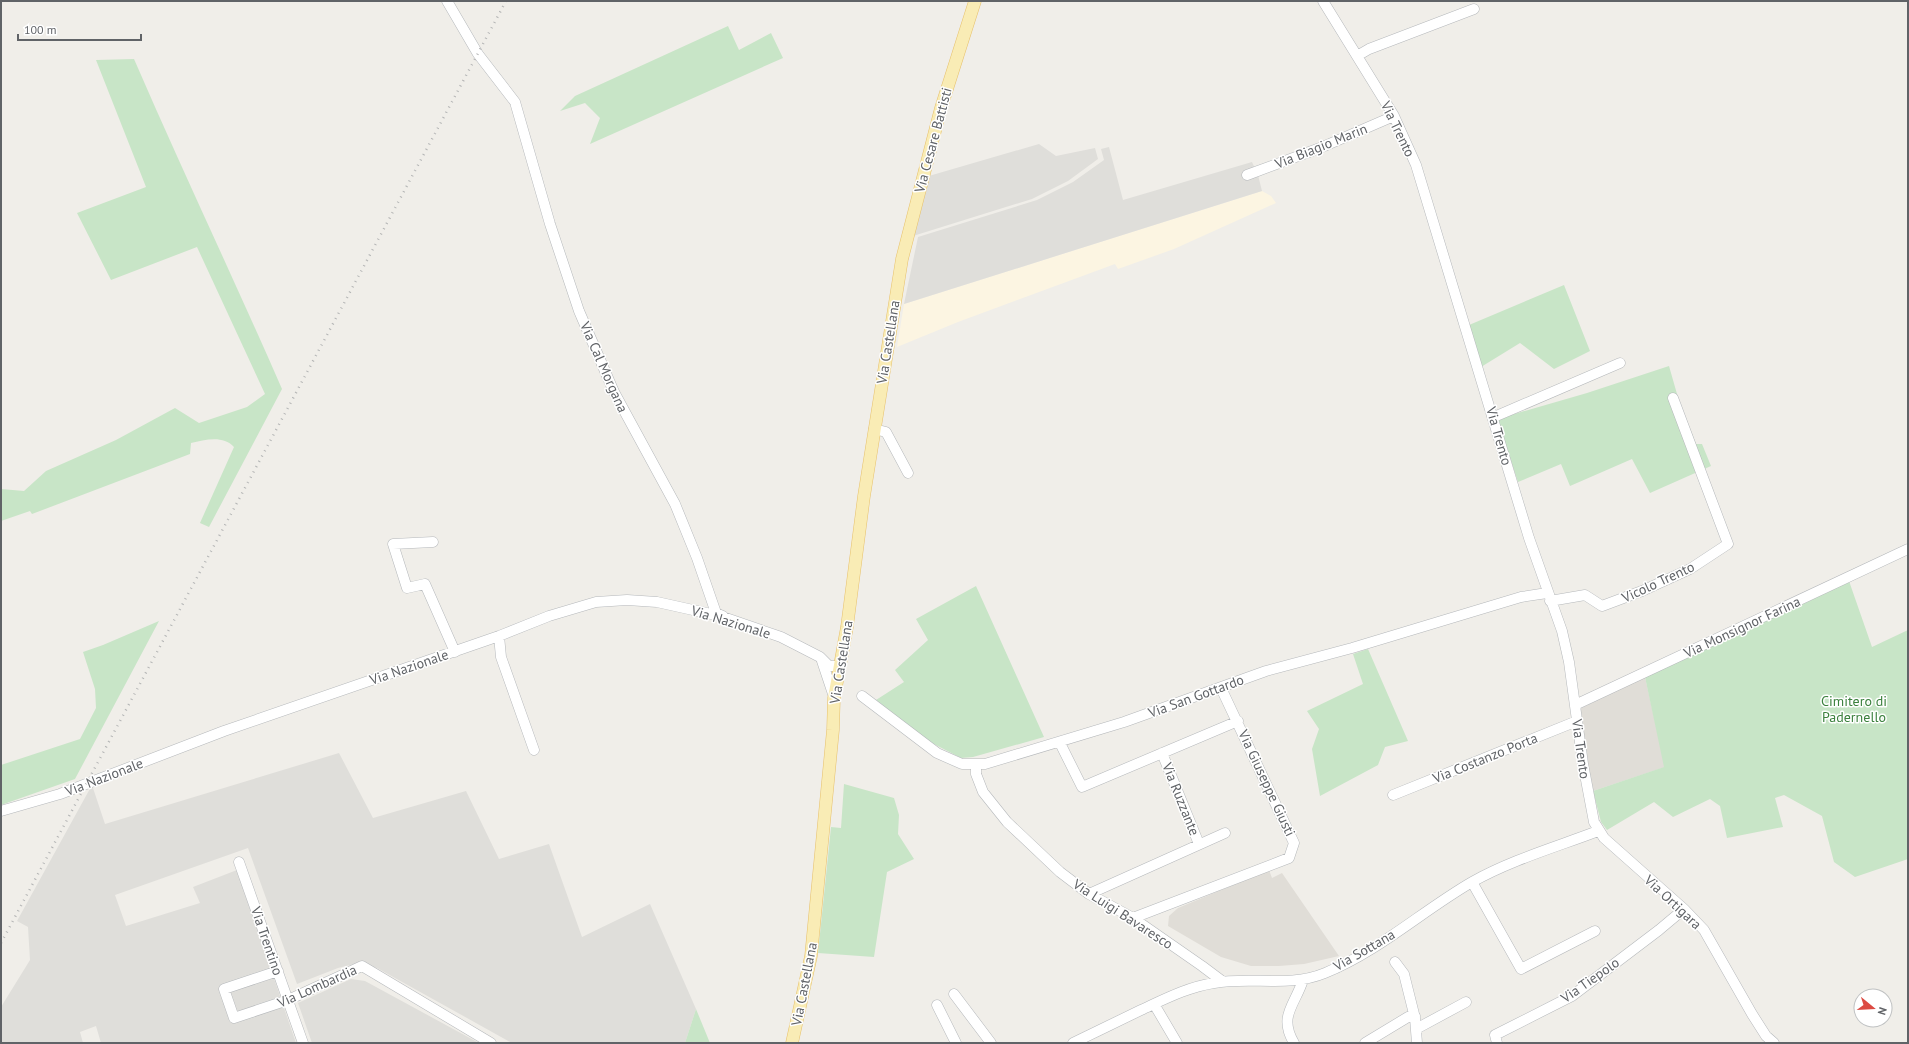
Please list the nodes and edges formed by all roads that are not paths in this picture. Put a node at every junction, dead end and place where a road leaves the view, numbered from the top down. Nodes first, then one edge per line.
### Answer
1 (447, 1) edge
2 (975, 1) edge
3 (1323, 1) edge
4 (1474, 9) dead end
5 (1357, 56) junction
6 (1394, 116) junction
7 (1247, 175) dead end
8 (898, 282) joint
9 (1620, 363) dead end
10 (1673, 398) dead end
11 (1494, 417) junction
12 (874, 428) junction
13 (908, 473) dead end
14 (433, 542) dead end
15 (1908, 549) edge
16 (1549, 597) junction
17 (724, 617) junction
18 (500, 636) junction
19 (455, 652) junction
20 (820, 657) junction
21 (839, 666) junction
22 (1221, 688) junction
23 (862, 696) dead end
24 (834, 698) junction
25 (1575, 705) junction
26 (1238, 721) junction
27 (1577, 721) junction
28 (1060, 743) junction
29 (534, 750) dead end
30 (1162, 753) junction
31 (976, 764) junction
32 (1393, 795) dead end
33 (1, 811) edge
34 (1598, 831) junction
35 (1225, 833) dead end
36 (1199, 844) junction
37 (239, 862) dead end
38 (1472, 882) junction
39 (1089, 894) junction
40 (1684, 909) junction
41 (1133, 918) junction
42 (1595, 931) dead end
43 (1395, 962) dead end
44 (278, 971) junction
45 (1303, 980) junction
46 (1222, 981) junction
47 (954, 994) dead end
48 (288, 1000) junction
49 (1466, 1002) dead end
50 (937, 1004) dead end
51 (1154, 1004) junction
52 (1415, 1016) junction
53 (1416, 1029) junction
54 (303, 1043) edge
55 (491, 1043) edge
56 (792, 1043) edge
57 (956, 1043) edge
58 (991, 1043) edge
59 (1073, 1043) edge
60 (1177, 1043) edge
61 (1294, 1043) edge
62 (1365, 1043) edge
63 (1417, 1043) edge
64 (1497, 1043) edge
65 (1774, 1043) edge

1 - 17 street, Via Cal Morgana
2 - 8 main road, Via Cesare Battisti
3 - 5 street, Via Trento
4 - 5 street
5 - 6 street, Via Trento
6 - 7 street, Via Biagio Marin
6 - 11 street, Via Trento
8 - 12 main road, Via Castellana
9 - 11 street
10 - 16 street, Vicolo Trento
11 - 16 street, Via Trento
12 - 13 street
12 - 21 main road, Via Castellana
14 - 19 street
15 - 25 street, Via Monsignor Farina
16 - 22 street, Via San Gottardo
16 - 25 street, Via Trento
17 - 18 street, Via Nazionale
17 - 20 street, Via Nazionale
18 - 19 street, Via Nazionale
18 - 29 street
19 - 33 street, Via Nazionale
20 - 21 street, Via Nazionale
20 - 24 street
21 - 24 main road, Via Castellana
22 - 26 street, Via Giuseppe Giusti
22 - 28 street, Via San Gottardo
23 - 31 street, Via San Gottardo
24 - 56 main road, Via Castellana
25 - 27 street, Via Trento
26 - 30 street, Via Ruzzante
26 - 41 street, Via Giuseppe Giusti
27 - 32 street, Via Costanzo Porta
27 - 34 street, Via Trento
28 - 30 street, Via Ruzzante
28 - 31 street, Via San Gottardo
30 - 36 street, Via Ruzzante
31 - 39 street, Via Luigi Bavaresco
34 - 38 street, Via Sottana
34 - 40 street, Via Ortigara
35 - 36 street
36 - 39 street
37 - 44 street, Via Trentino
38 - 42 street
38 - 45 street, Via Sottana
39 - 41 street, Via Luigi Bavaresco
40 - 64 street, Via Tiepolo
40 - 65 street, Via Ortigara
41 - 46 street, Via Luigi Bavaresco
43 - 52 street
44 - 48 street, Via Trentino
44 - 48 street, Via Lombardia
45 - 46 street, Via Sottana
45 - 61 street
46 - 51 street, Via Sottana
47 - 58 street
48 - 54 street, Via Trentino
48 - 55 street, Via Lombardia
49 - 53 street
50 - 57 street
51 - 59 street, Via Sottana
51 - 60 street
52 - 53 street
52 - 62 street
53 - 63 street

